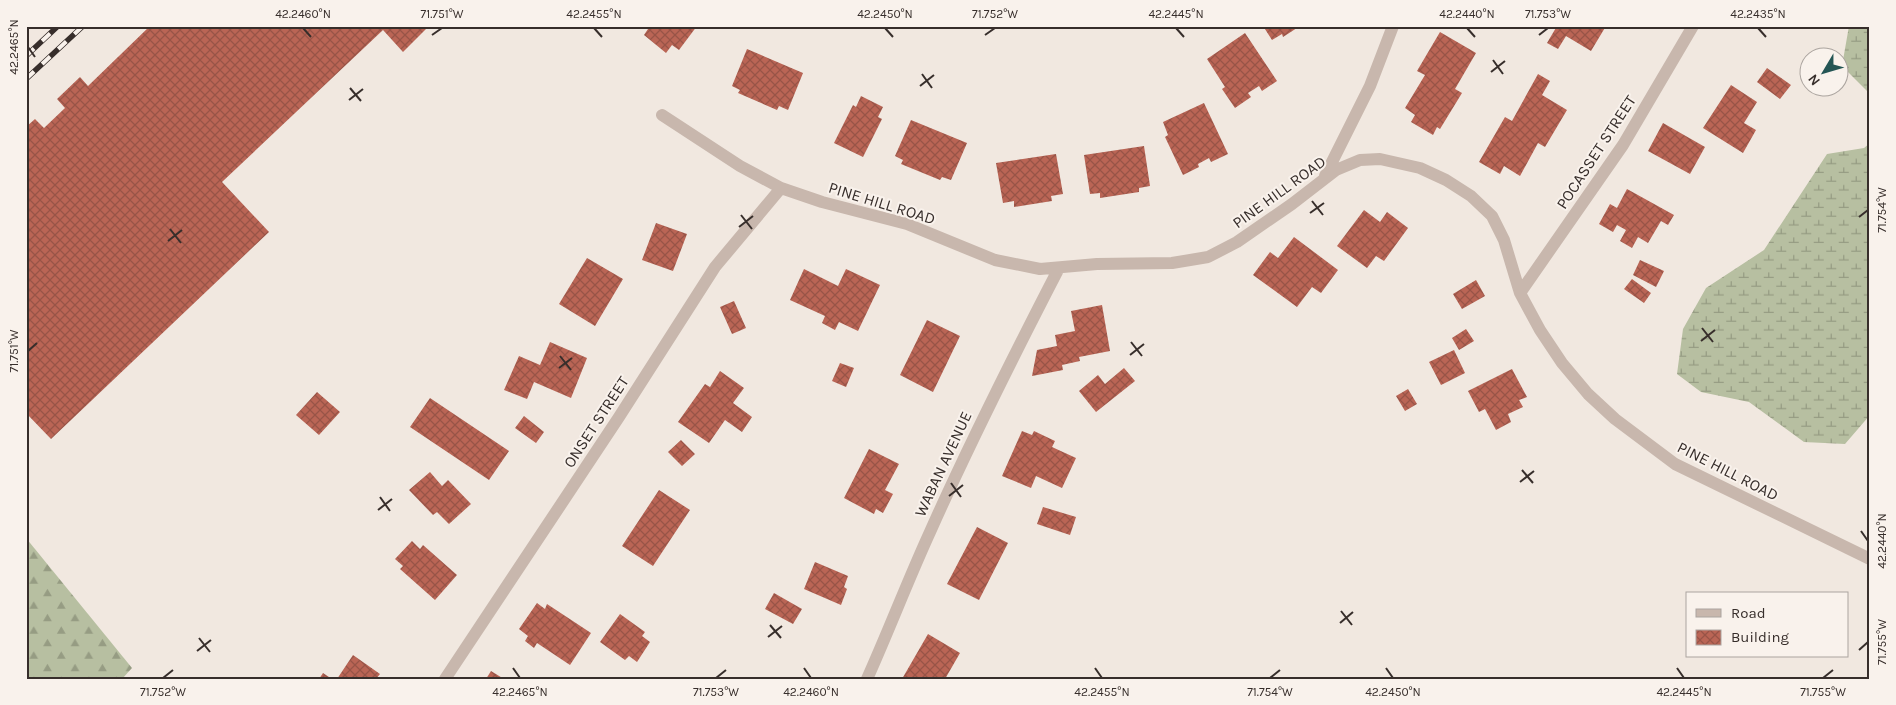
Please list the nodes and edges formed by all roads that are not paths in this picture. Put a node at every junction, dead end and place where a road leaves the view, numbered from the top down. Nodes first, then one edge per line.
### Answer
1 (1393, 26) edge
2 (1693, 26) edge
3 (662, 115) dead end
4 (1323, 180) junction
5 (781, 188) junction
6 (1058, 268) junction
7 (1520, 292) junction
8 (1870, 559) edge
9 (445, 679) edge
10 (867, 679) edge

1 - 4 street
2 - 7 street, POCASSET STREET
3 - 5 street, PINE HILL ROAD
4 - 6 street, PINE HILL ROAD
4 - 7 street, PINE HILL ROAD
5 - 6 street, PINE HILL ROAD
5 - 9 street, ONSET STREET
6 - 10 street, WABAN AVENUE
7 - 8 street, PINE HILL ROAD

